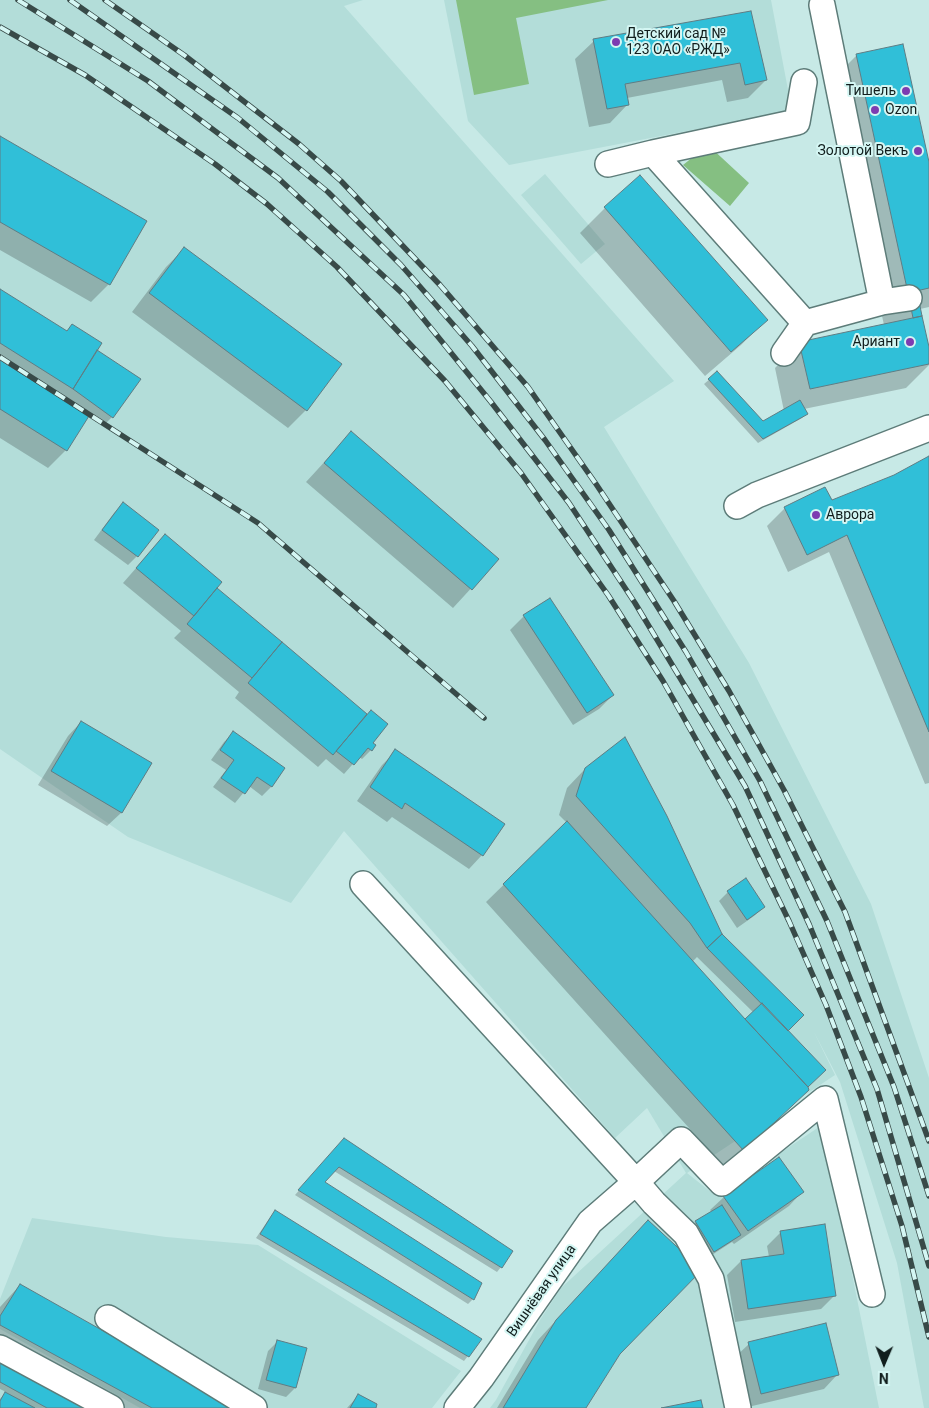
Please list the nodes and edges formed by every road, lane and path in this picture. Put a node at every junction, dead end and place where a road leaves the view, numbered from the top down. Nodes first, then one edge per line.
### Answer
1 (822, 5) dead end
2 (837, 77) junction
3 (653, 153) junction
4 (608, 164) dead end
5 (916, 297) dead end
6 (882, 302) junction
7 (805, 323) junction
8 (784, 353) dead end
9 (929, 428) edge
10 (737, 506) dead end
11 (364, 884) dead end
12 (636, 1182) junction
13 (872, 1294) dead end
14 (108, 1318) dead end
15 (0, 1348) edge
16 (111, 1408) edge
17 (254, 1408) edge
18 (457, 1408) edge
19 (738, 1408) edge

1 - 2 street
2 - 3 street
2 - 6 street
3 - 4 street
3 - 7 street
5 - 6 street
6 - 7 street
7 - 8 street
9 - 10 street
11 - 12 street
12 - 13 street, Вишнёвая улица
12 - 18 street, Вишнёвая улица
12 - 19 street
14 - 17 street
15 - 16 street

